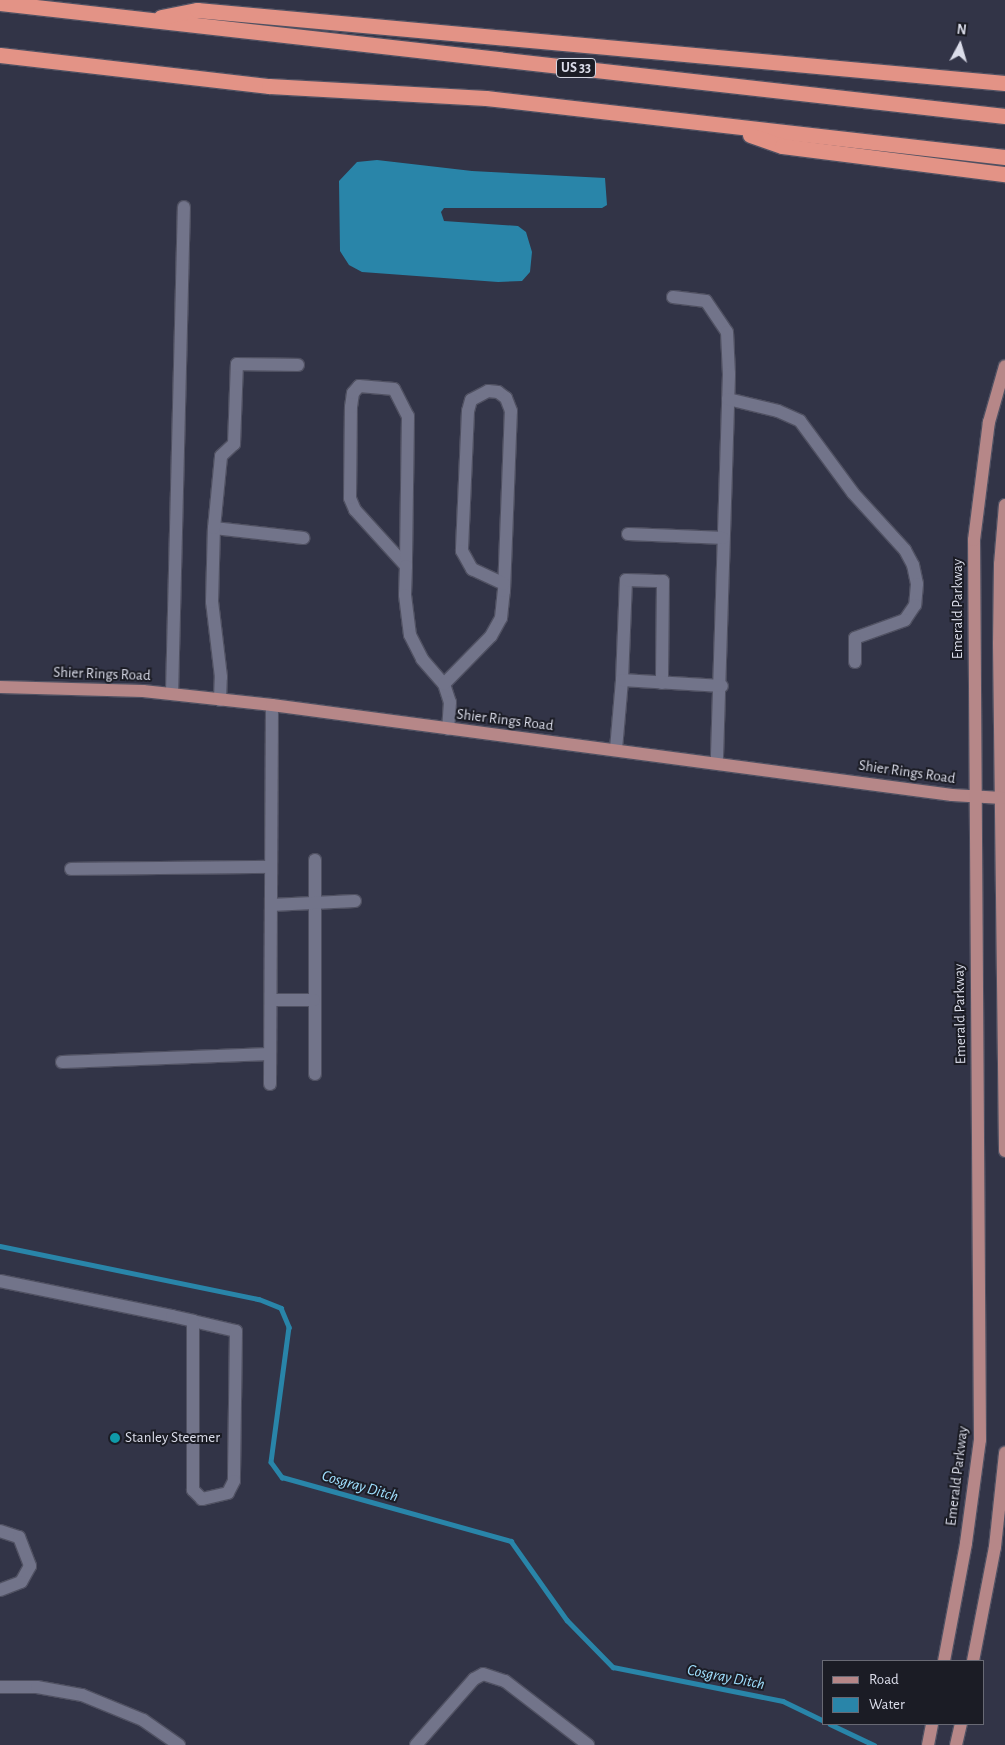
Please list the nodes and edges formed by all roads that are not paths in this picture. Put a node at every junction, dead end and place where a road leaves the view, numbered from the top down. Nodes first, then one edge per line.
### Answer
1 (0, 3) edge
2 (147, 20) junction
3 (0, 55) edge
4 (1005, 83) edge
5 (1005, 116) edge
6 (722, 126) junction
7 (1005, 157) edge
8 (1005, 174) edge
9 (184, 207) dead end
10 (672, 297) dead end
11 (298, 365) dead end
12 (1005, 366) edge
13 (728, 399) junction
14 (1005, 505) edge
15 (214, 528) junction
16 (628, 534) dead end
17 (303, 538) dead end
18 (723, 538) junction
19 (406, 566) junction
20 (504, 584) junction
21 (855, 662) dead end
22 (622, 680) junction
23 (662, 683) junction
24 (444, 684) junction
25 (722, 686) junction
26 (0, 687) edge
27 (172, 694) junction
28 (220, 700) junction
29 (272, 705) junction
30 (448, 729) junction
31 (616, 749) junction
32 (717, 762) junction
33 (974, 797) junction
34 (1004, 798) edge
35 (315, 860) dead end
36 (272, 867) junction
37 (71, 869) dead end
38 (355, 901) dead end
39 (313, 903) junction
40 (271, 906) junction
41 (271, 1000) junction
42 (314, 1000) junction
43 (270, 1054) junction
44 (62, 1062) dead end
45 (315, 1074) dead end
46 (270, 1084) dead end
47 (1005, 1151) edge
48 (0, 1281) edge
49 (193, 1321) junction
50 (1005, 1454) edge
51 (0, 1531) edge
52 (0, 1590) edge
53 (944, 1660) edge
54 (973, 1660) edge
55 (0, 1687) edge
56 (932, 1725) edge
57 (961, 1725) edge
58 (928, 1744) edge
59 (179, 1745) edge
60 (416, 1745) edge
61 (588, 1745) edge
62 (956, 1745) edge

1 - 2 highway, US 33
2 - 4 highway
2 - 5 highway, US 33
3 - 6 highway
6 - 7 highway
6 - 8 highway
9 - 27 street
10 - 13 street
11 - 15 street
12 - 33 main road, Emerald Parkway
13 - 18 street
13 - 21 street
14 - 34 main road
15 - 17 street
15 - 28 street
16 - 18 street
18 - 25 street
19 - 19 street
19 - 24 street
20 - 20 street
20 - 24 street
22 - 23 street
22 - 23 street
22 - 31 street
23 - 25 street
24 - 30 street
25 - 32 street
26 - 27 main road, Shier Rings Road
27 - 28 main road, Shier Rings Road
28 - 29 main road, Shier Rings Road
29 - 30 main road, Shier Rings Road
29 - 36 street
30 - 31 main road, Shier Rings Road
31 - 32 main road, Shier Rings Road
32 - 33 main road, Shier Rings Road
33 - 34 main road, Shier Rings Road
33 - 53 main road, Emerald Parkway
34 - 47 main road
35 - 39 street
36 - 37 street
36 - 40 street
38 - 39 street
39 - 40 street
39 - 42 street
40 - 41 street
41 - 42 street
41 - 43 street
42 - 45 street
43 - 44 street
43 - 46 street
48 - 49 street
49 - 49 street
50 - 54 main road
51 - 52 street
55 - 59 street
56 - 58 main road
57 - 62 main road
60 - 61 street

